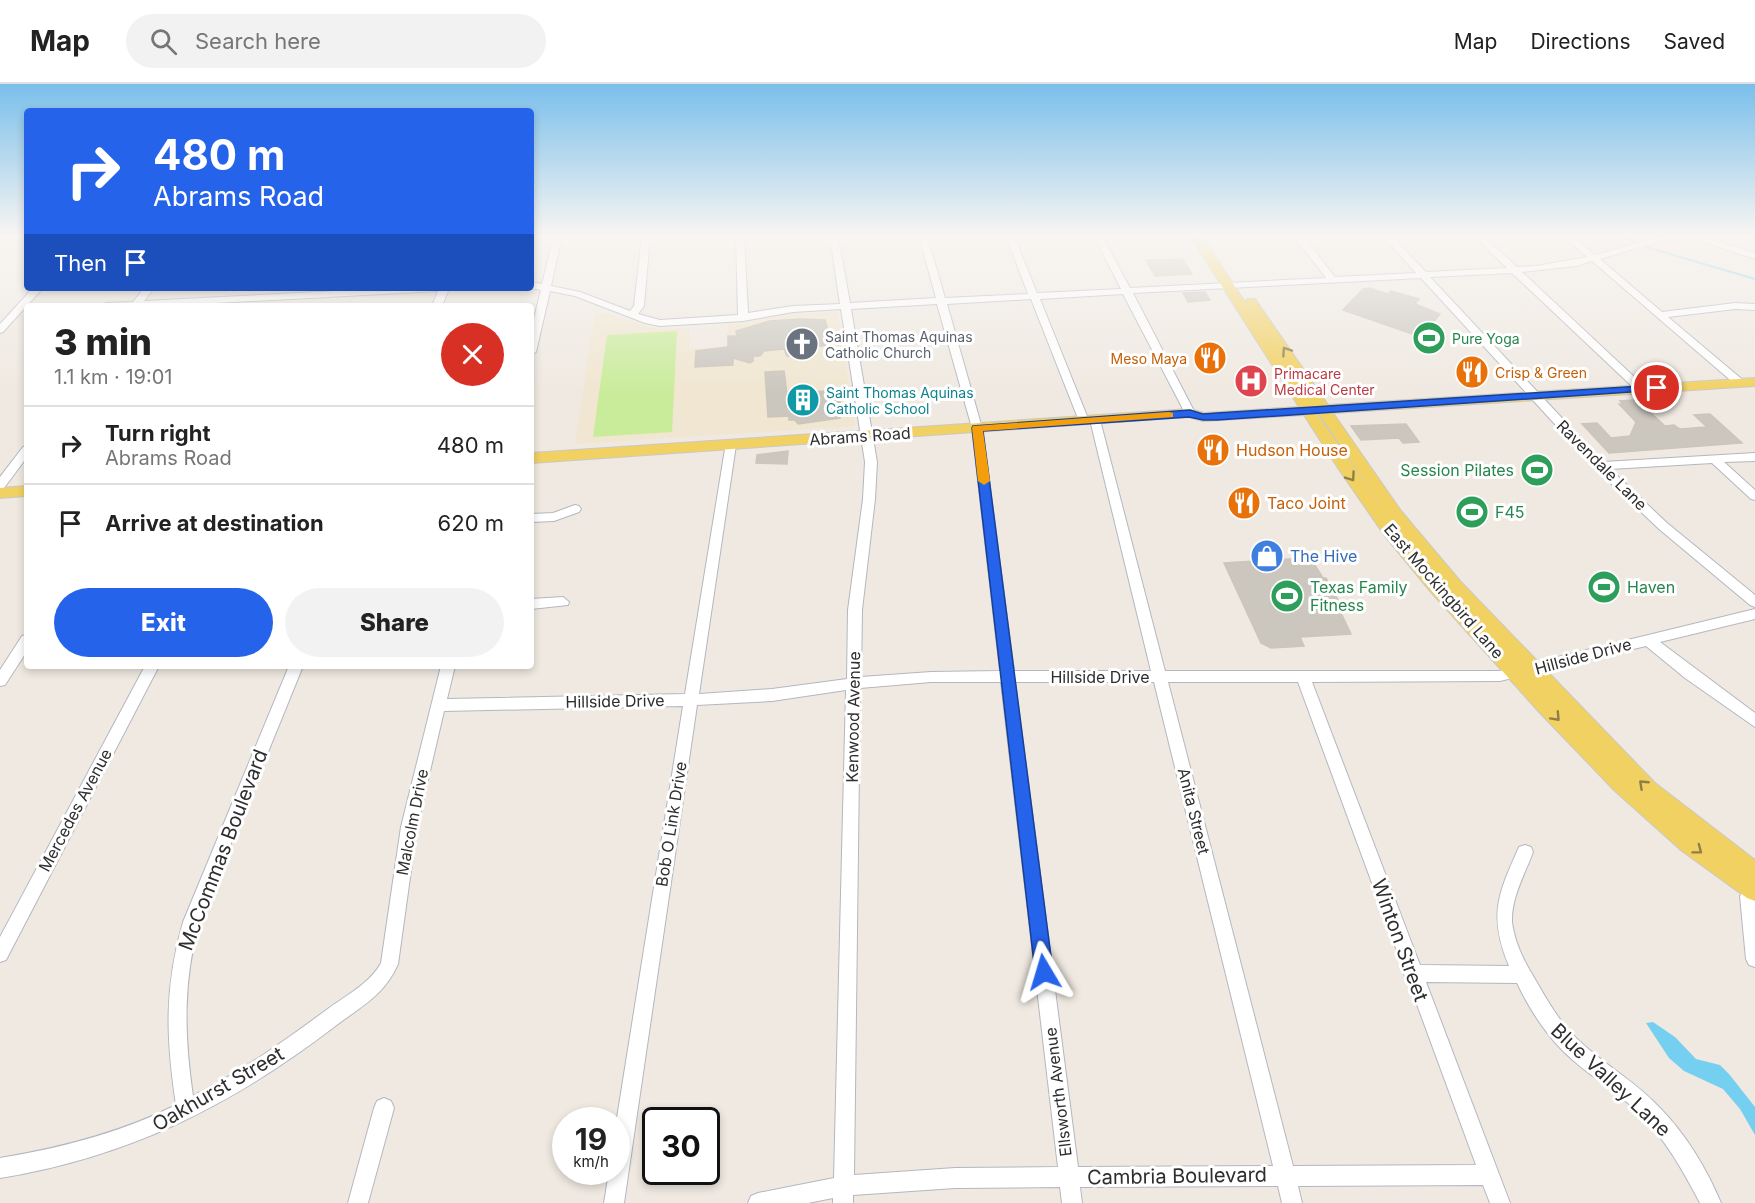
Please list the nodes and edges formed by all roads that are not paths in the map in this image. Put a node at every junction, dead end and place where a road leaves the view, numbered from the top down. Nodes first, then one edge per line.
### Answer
1 (546, 288) edge
2 (547, 288) edge
3 (641, 288) edge
4 (742, 288) edge
5 (843, 288) edge
6 (936, 288) edge
7 (1031, 288) edge
8 (1126, 288) edge
9 (1176, 288) edge
10 (1234, 288) edge
11 (1236, 288) edge
12 (1435, 288) edge
13 (1533, 288) edge
14 (1629, 288) edge
15 (147, 291) edge
16 (324, 291) edge
17 (1127, 291) junction
18 (1034, 296) junction
19 (940, 302) junction
20 (138, 303) edge
21 (163, 303) edge
22 (1241, 304) junction
23 (846, 307) junction
24 (1755, 307) edge
25 (22, 311) edge
26 (0, 312) edge
27 (632, 315) junction
28 (1660, 315) junction
29 (743, 318) junction
30 (0, 330) edge
31 (1272, 330) junction
32 (534, 339) edge
33 (1755, 375) edge
34 (1736, 380) junction
35 (1755, 382) edge
36 (1637, 386) junction
37 (1530, 392) junction
38 (1313, 405) junction
39 (1190, 413) junction
40 (1089, 421) junction
41 (977, 428) junction
42 (867, 436) junction
43 (730, 445) junction
44 (24, 453) edge
45 (1755, 456) edge
46 (534, 458) edge
47 (1715, 460) junction
48 (1600, 466) junction
49 (0, 485) edge
50 (24, 491) edge
51 (0, 493) edge
52 (1755, 496) edge
53 (575, 509) dead end
54 (534, 518) edge
55 (563, 602) dead end
56 (1755, 602) edge
57 (534, 604) edge
58 (1755, 614) edge
59 (1647, 639) junction
60 (24, 645) edge
61 (151, 669) edge
62 (295, 669) edge
63 (447, 669) edge
64 (1524, 671) junction
65 (1303, 676) junction
66 (1009, 677) junction
67 (1161, 677) junction
68 (0, 681) edge
69 (853, 683) junction
70 (690, 700) junction
71 (439, 705) junction
72 (1755, 721) edge
73 (1525, 852) dead end
74 (1755, 885) edge
75 (0, 954) edge
76 (1755, 959) edge
77 (1412, 973) junction
78 (1523, 975) junction
79 (382, 978) joint
80 (384, 1108) dead end
81 (186, 1111) junction
82 (0, 1168) edge
83 (1284, 1175) junction
84 (1489, 1175) junction
85 (1069, 1177) junction
86 (843, 1195) edge
87 (358, 1203) edge
88 (614, 1203) edge
89 (758, 1203) edge
90 (1072, 1203) edge
91 (1292, 1203) edge
92 (1500, 1203) edge
93 (1711, 1203) edge

1 - 32 street
2 - 27 street
3 - 27 street
4 - 29 street
5 - 23 street, Kenwood Avenue
6 - 19 street, Ellsworth Avenue
7 - 18 street, Anita Street
8 - 17 street
9 - 17 street
10 - 22 main road, East Mockingbird Lane
11 - 31 main road, East Mockingbird Lane
12 - 37 street, Ravendale Lane
13 - 36 street
14 - 28 street
15 - 20 street
16 - 21 street
17 - 18 street
17 - 39 street
18 - 19 street
18 - 40 street, Anita Street
19 - 23 street
19 - 41 street, Ellsworth Avenue
22 - 31 main road
22 - 38 main road, East Mockingbird Lane
23 - 29 street
23 - 42 street, Kenwood Avenue
24 - 28 street
25 - 26 street
25 - 30 street
27 - 29 street
28 - 34 street
38 -> 31 main road, East Mockingbird Lane
33 - 34 main road, Abrams Road
34 - 35 main road, Abrams Road
34 - 36 main road, Abrams Road
36 - 37 main road, Abrams Road
37 - 38 main road, Abrams Road
37 - 48 street, Ravendale Lane
38 - 39 main road, Abrams Road
38 - 64 main road, East Mockingbird Lane
39 - 40 main road, Abrams Road
40 - 41 main road, Abrams Road
40 - 67 street, Anita Street
41 - 42 main road, Abrams Road
41 - 66 street, Ellsworth Avenue
42 - 43 main road, Abrams Road
42 - 69 street, Kenwood Avenue
43 - 46 main road, Abrams Road
43 - 70 street, Bob O Link Drive
44 - 49 street
45 - 47 street
47 - 48 street
47 - 52 street
48 - 56 street, Ravendale Lane
50 - 51 main road
53 - 54 street
55 - 57 street
58 - 59 street, Hillside Drive
59 - 64 street, Hillside Drive
59 - 72 street
60 - 68 street
61 - 75 street, Mercedes Avenue
62 - 81 street, McCommas Boulevard
63 - 71 street, Malcolm Drive
64 - 65 street, Hillside Drive
64 - 74 main road, East Mockingbird Lane
65 - 67 street, Hillside Drive
65 - 77 street, Winton Street
66 - 67 street, Hillside Drive
66 - 69 street, Hillside Drive
66 - 85 street, Ellsworth Avenue
67 - 83 street, Anita Street
69 - 70 street, Hillside Drive
69 - 86 street, Kenwood Avenue
70 - 71 street, Hillside Drive
70 - 88 street, Bob O Link Drive
71 - 79 street, Malcolm Drive
73 - 78 street, Blue Valley Lane
74 - 76 street
77 - 78 street
77 - 84 street, Winton Street
78 - 93 street, Blue Valley Lane
79 - 81 street, Oakhurst Street
80 - 87 street
81 - 82 street, Oakhurst Street
83 - 84 street, Cambria Boulevard
83 - 85 street, Cambria Boulevard
83 - 91 street, Anita Street
84 - 92 street, Winton Street
85 - 86 street, Cambria Boulevard
85 - 90 street, Ellsworth Avenue
86 - 89 street, Cambria Boulevard

